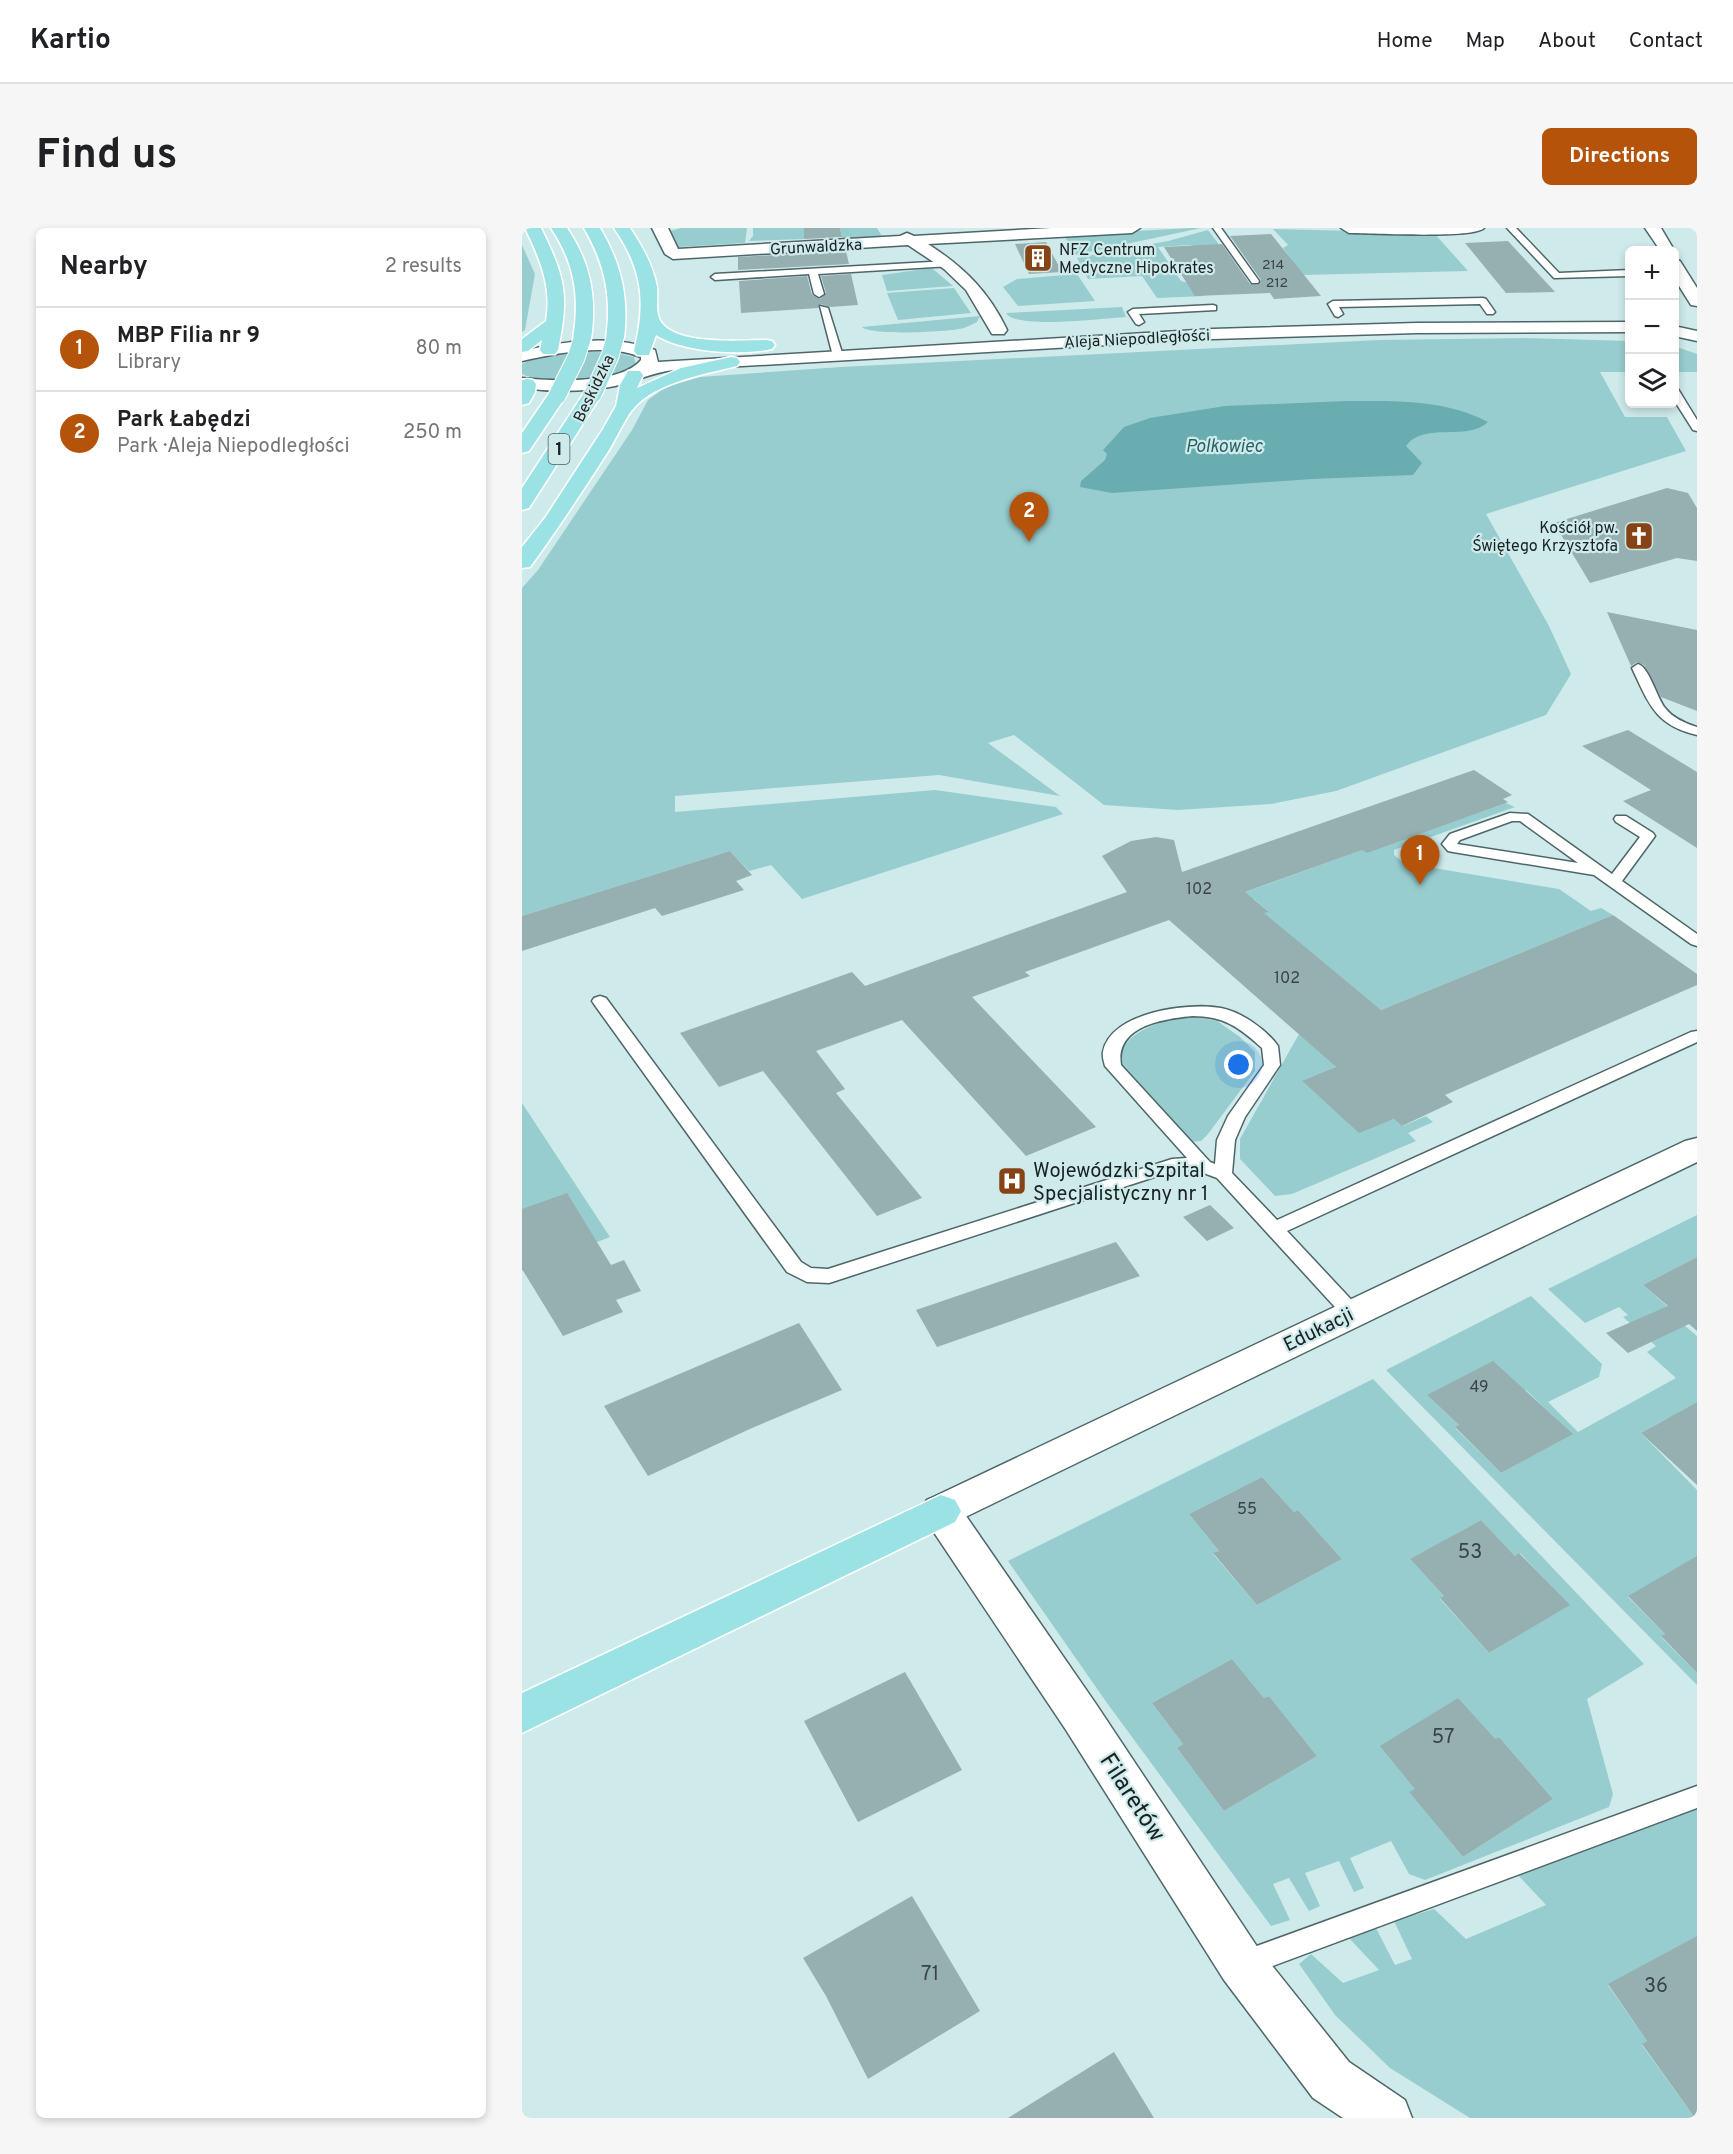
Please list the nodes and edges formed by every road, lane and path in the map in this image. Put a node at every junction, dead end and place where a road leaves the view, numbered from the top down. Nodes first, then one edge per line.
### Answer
1 (533, 228) edge
2 (559, 228) edge
3 (592, 228) edge
4 (622, 228) edge
5 (660, 228) edge
6 (896, 228) edge
7 (1132, 228) edge
8 (1217, 228) edge
9 (1349, 228) edge
10 (1476, 228) edge
11 (1511, 228) edge
12 (1653, 228) edge
13 (911, 240) junction
14 (1664, 246) edge
15 (948, 264) junction
16 (813, 272) junction
17 (1625, 273) edge
18 (1679, 276) edge
19 (715, 278) dead end
20 (1255, 281) dead end
21 (819, 294) dead end
22 (1691, 302) edge
23 (823, 308) dead end
24 (1213, 308) dead end
25 (1625, 312) edge
26 (651, 318) junction
27 (556, 322) junction
28 (1139, 322) junction
29 (1625, 327) edge
30 (1697, 327) edge
31 (1679, 329) edge
32 (998, 330) junction
33 (1679, 331) edge
34 (1079, 333) junction
35 (1697, 336) edge
36 (766, 345) junction
37 (522, 347) edge
38 (835, 348) junction
39 (549, 350) junction
40 (522, 356) edge
41 (643, 362) junction
42 (730, 362) junction
43 (524, 388) edge
44 (1679, 400) edge
45 (625, 406) junction
46 (1697, 429) edge
47 (522, 447) edge
48 (522, 504) edge
49 (522, 562) edge
50 (1638, 668) dead end
51 (1697, 731) edge
52 (1621, 819) dead end
53 (1599, 870) junction
54 (1614, 882) junction
55 (1697, 941) edge
56 (600, 1001) dead end
57 (1697, 1036) edge
58 (1697, 1149) edge
59 (1204, 1166) junction
60 (1223, 1174) junction
61 (1274, 1229) junction
62 (1352, 1313) junction
63 (941, 1511) junction
64 (522, 1714) edge
65 (1697, 1797) edge
66 (1241, 1964) junction
67 (1339, 2099) edge
68 (1387, 2118) edge

1 - 27 main road
2 - 47 main road, Beskidzka / 1, bridge
3 - 48 main road, Beskidzka / 1, bridge
4 - 26 main road
5 - 13 street, Grunwaldzka
6 - 13 street
7 - 13 street, Grunwaldzka
8 - 20 lane
9 - 10 street
11 - 17 lane
12 - 14 street
13 - 15 street
15 - 16 lane
15 - 32 street
16 - 19 lane
16 - 21 lane
18 - 22 street
23 - 38 lane
24 - 28 lane
25 - 28 street, Aleja Niepodległości
26 - 36 main road
26 - 41 main road
27 - 37 main road
27 - 39 main road
28 - 34 street, Aleja Niepodległości
29 - 34 street, Aleja Niepodległości
30 - 31 street
32 - 34 street, Aleja Niepodległości
32 - 38 street, Aleja Niepodległości
33 - 35 street
34 - 38 street, Aleja Niepodległości
36 - 38 street, Aleja Niepodległości
36 - 41 street, Aleja Niepodległości
38 - 42 street, Aleja Niepodległości
39 - 40 street
39 - 41 street
41 - 42 street, Aleja Niepodległości
41 - 43 street
41 - 45 main road
42 - 45 main road
44 - 46 lane
45 - 49 main road
50 - 51 lane
52 - 54 lane
53 - 53 lane
53 - 54 lane
54 - 55 lane
56 - 59 lane
57 - 61 lane
58 - 62 street, Edukacji
59 - 60 lane
59 - 60 lane
60 - 61 lane
61 - 62 lane
62 - 63 street, Edukacji
63 - 64 main road
63 - 66 street, Filaretów
65 - 66 lane
66 - 67 street, Filaretów
67 - 68 street, Filaretów

